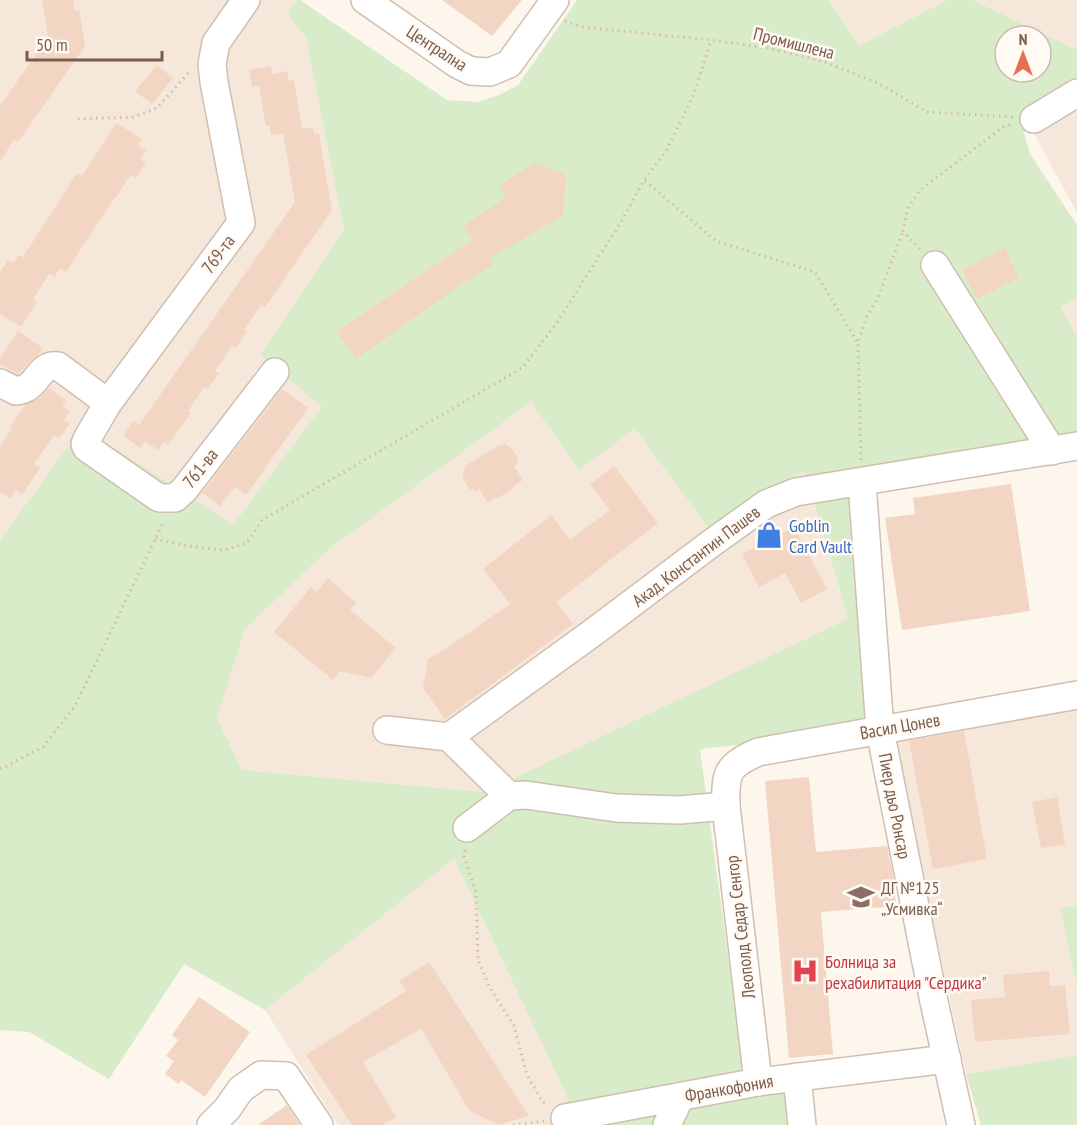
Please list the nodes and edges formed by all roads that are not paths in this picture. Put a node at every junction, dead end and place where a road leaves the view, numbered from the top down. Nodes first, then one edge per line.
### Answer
1 (246, 0) edge
2 (365, 0) edge
3 (555, 0) edge
4 (1077, 93) edge
5 (1034, 119) road end
6 (935, 265) road end
7 (275, 372) dead end
8 (0, 382) edge
9 (108, 403) junction
10 (1065, 449) edge
11 (862, 483) junction
12 (1077, 695) edge
13 (387, 730) dead end
14 (880, 730) junction
15 (448, 737) junction
16 (729, 772) joint
17 (509, 796) junction
18 (726, 806) junction
19 (467, 828) road end
20 (947, 1059) junction
21 (797, 1077) junction
22 (758, 1082) junction
23 (680, 1097) junction
24 (565, 1118) road end
25 (226, 1120) edge
26 (319, 1125) edge
27 (667, 1125) edge
28 (802, 1125) edge
29 (961, 1125) edge

1 - 9 street, 769-та
2 - 3 street, Централна
4 - 5 street
6 - 10 street
7 - 9 street, 761-ва
8 - 9 street
10 - 11 street, Акад. Константин Пашев
11 - 14 street, Пиер дьо Ронсар
11 - 15 street, Акад. Константин Пашев
12 - 14 street, Васил Цонев
13 - 15 street
14 - 16 street, Васил Цонев
14 - 20 street, Пиер дьо Ронсар
15 - 17 street
16 - 18 street, Леополд Седар Сенгор
17 - 18 street
17 - 19 street
18 - 22 street, Леополд Седар Сенгор
20 - 21 street, Франкофония
20 - 29 street, Пиер дьо Ронсар
21 - 22 street, Франкофония
21 - 28 street
22 - 23 street, Франкофония
23 - 24 street, Франкофония
23 - 27 street
25 - 26 street

